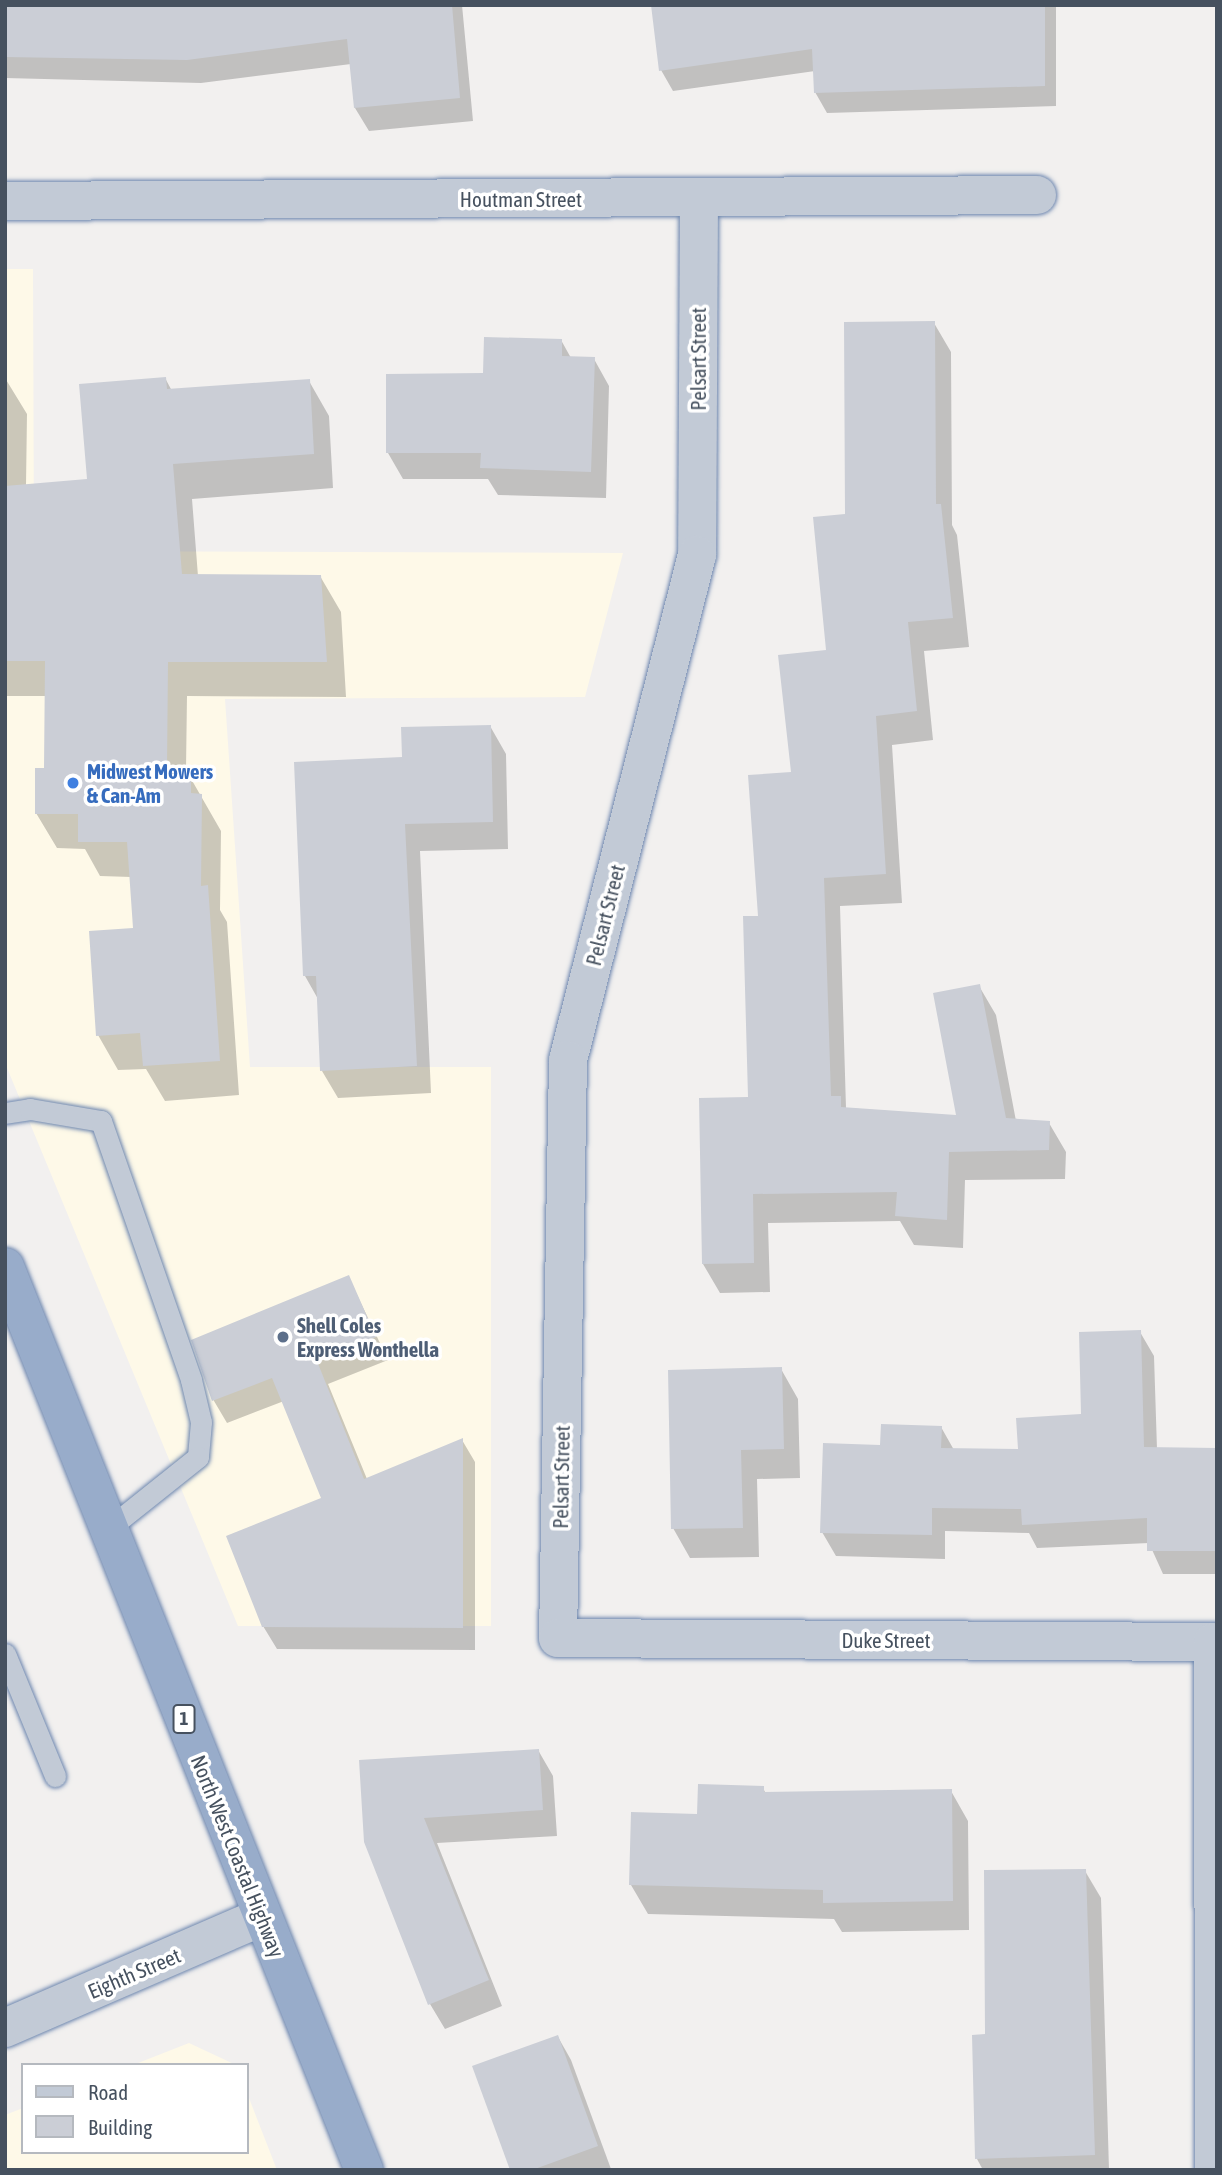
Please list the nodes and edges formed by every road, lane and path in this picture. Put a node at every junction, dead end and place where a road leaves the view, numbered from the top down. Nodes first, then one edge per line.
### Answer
1 (1037, 195) dead end
2 (699, 198) junction
3 (5, 201) edge
4 (5, 1113) edge
5 (9, 1288) edge
6 (109, 1528) junction
7 (558, 1638) joint
8 (5, 1654) edge
9 (55, 1776) dead end
10 (262, 1917) junction
11 (5, 2028) edge
12 (364, 2170) edge
13 (1214, 2170) edge

1 - 2 street, Houtman Street
2 - 3 street, Houtman Street
2 - 7 street, Pelsart Street
4 - 6 lane
5 - 6 highway, North West Coastal Highway / 1
6 - 10 highway, North West Coastal Highway / 1
7 - 13 street, Duke Street
8 - 9 lane
10 - 11 street, Eighth Street
10 - 12 highway, North West Coastal Highway / 1

